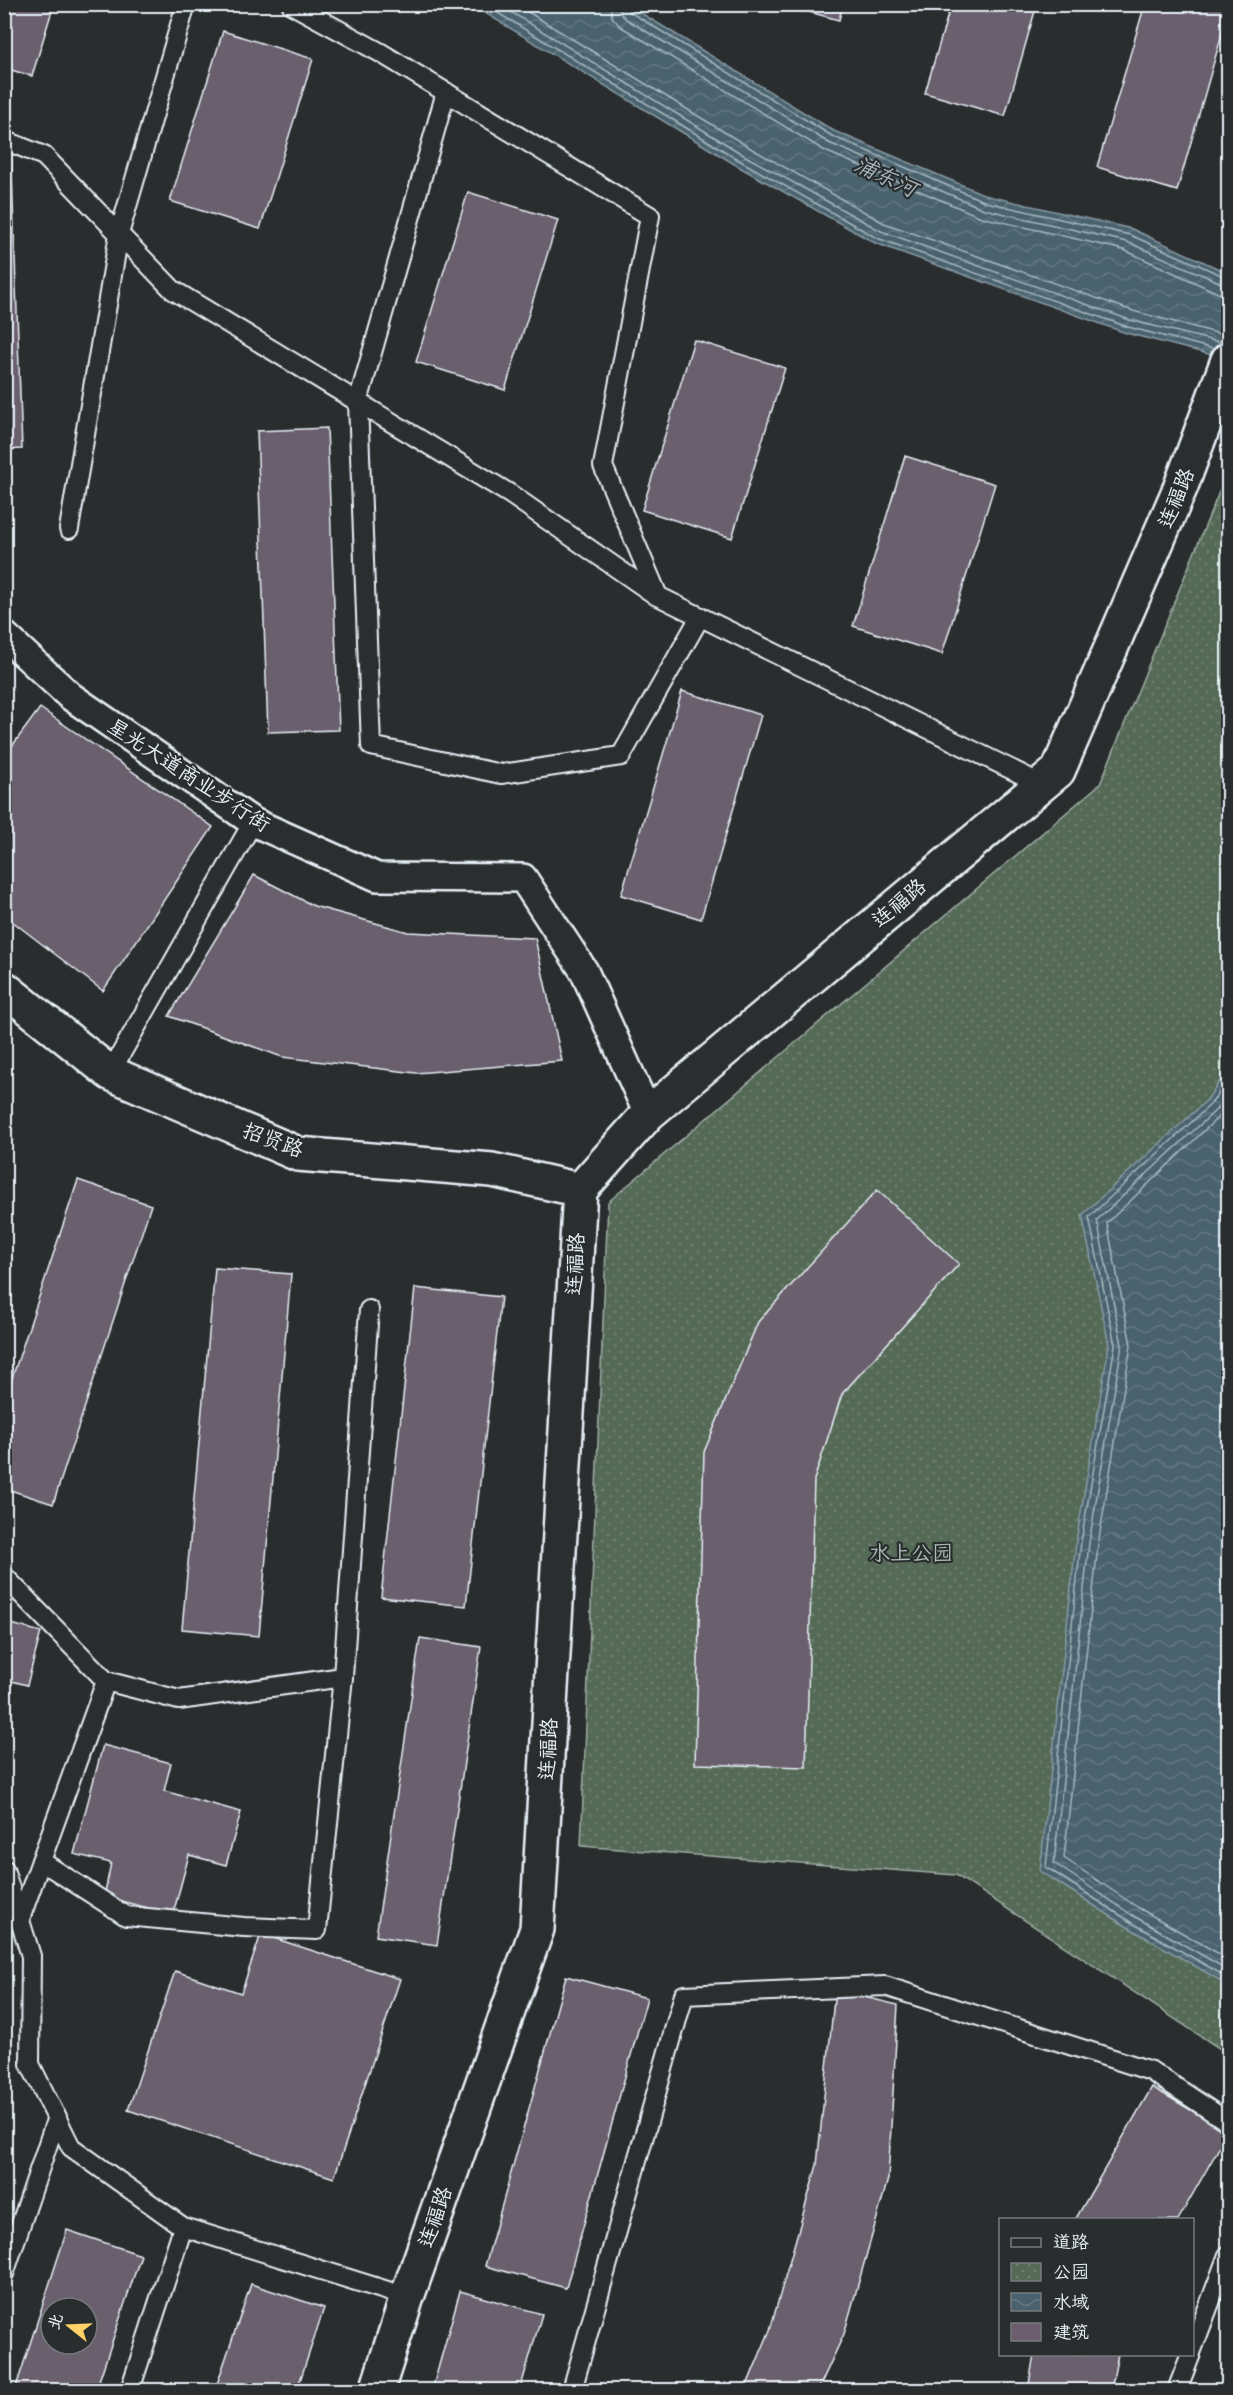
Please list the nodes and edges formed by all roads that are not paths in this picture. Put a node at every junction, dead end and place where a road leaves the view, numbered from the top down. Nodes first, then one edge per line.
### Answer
1 (186, 4) edge
2 (291, 4) edge
3 (446, 92) junction
4 (4, 140) edge
5 (119, 234) junction
6 (1228, 360) edge
7 (358, 402) junction
8 (69, 529) dead end
9 (657, 596) junction
10 (700, 617) junction
11 (4, 635) edge
12 (1041, 784) junction
13 (253, 822) junction
14 (4, 988) edge
15 (111, 1073) junction
16 (648, 1114) junction
17 (580, 1190) junction
18 (369, 1310) dead end
19 (4, 1576) edge
20 (343, 1677) junction
21 (106, 1681) junction
22 (41, 1862) junction
23 (4, 1869) edge
24 (20, 1919) junction
25 (57, 2117) junction
26 (1228, 2122) edge
27 (183, 2227) junction
28 (1228, 2255) edge
29 (4, 2274) edge
30 (407, 2297) junction
31 (1194, 2345) edge
32 (1191, 2356) edge
33 (130, 2391) edge
34 (377, 2391) edge
35 (572, 2391) edge
36 (1177, 2391) edge

1 - 5 lane
2 - 3 lane
3 - 7 lane
3 - 9 lane
4 - 5 lane
5 - 7 lane
5 - 8 lane
6 - 12 street, 连福路
7 - 9 lane
7 - 10 lane
9 - 10 lane
10 - 12 lane
11 - 13 street, 星光大道商业步行街
12 - 16 street, 连福路
13 - 15 lane
13 - 16 street, 星光大道商业步行街
14 - 15 street, 招贤路
15 - 17 street, 招贤路
16 - 17 street, 连福路
17 - 30 street, 连福路
18 - 20 lane
19 - 21 lane
20 - 21 lane
20 - 22 lane
21 - 22 lane
22 - 24 lane
23 - 24 lane
24 - 25 lane
25 - 27 lane
25 - 29 lane
26 - 35 lane
27 - 30 lane
27 - 33 lane
28 - 31 lane
30 - 34 street, 连福路
32 - 36 lane

